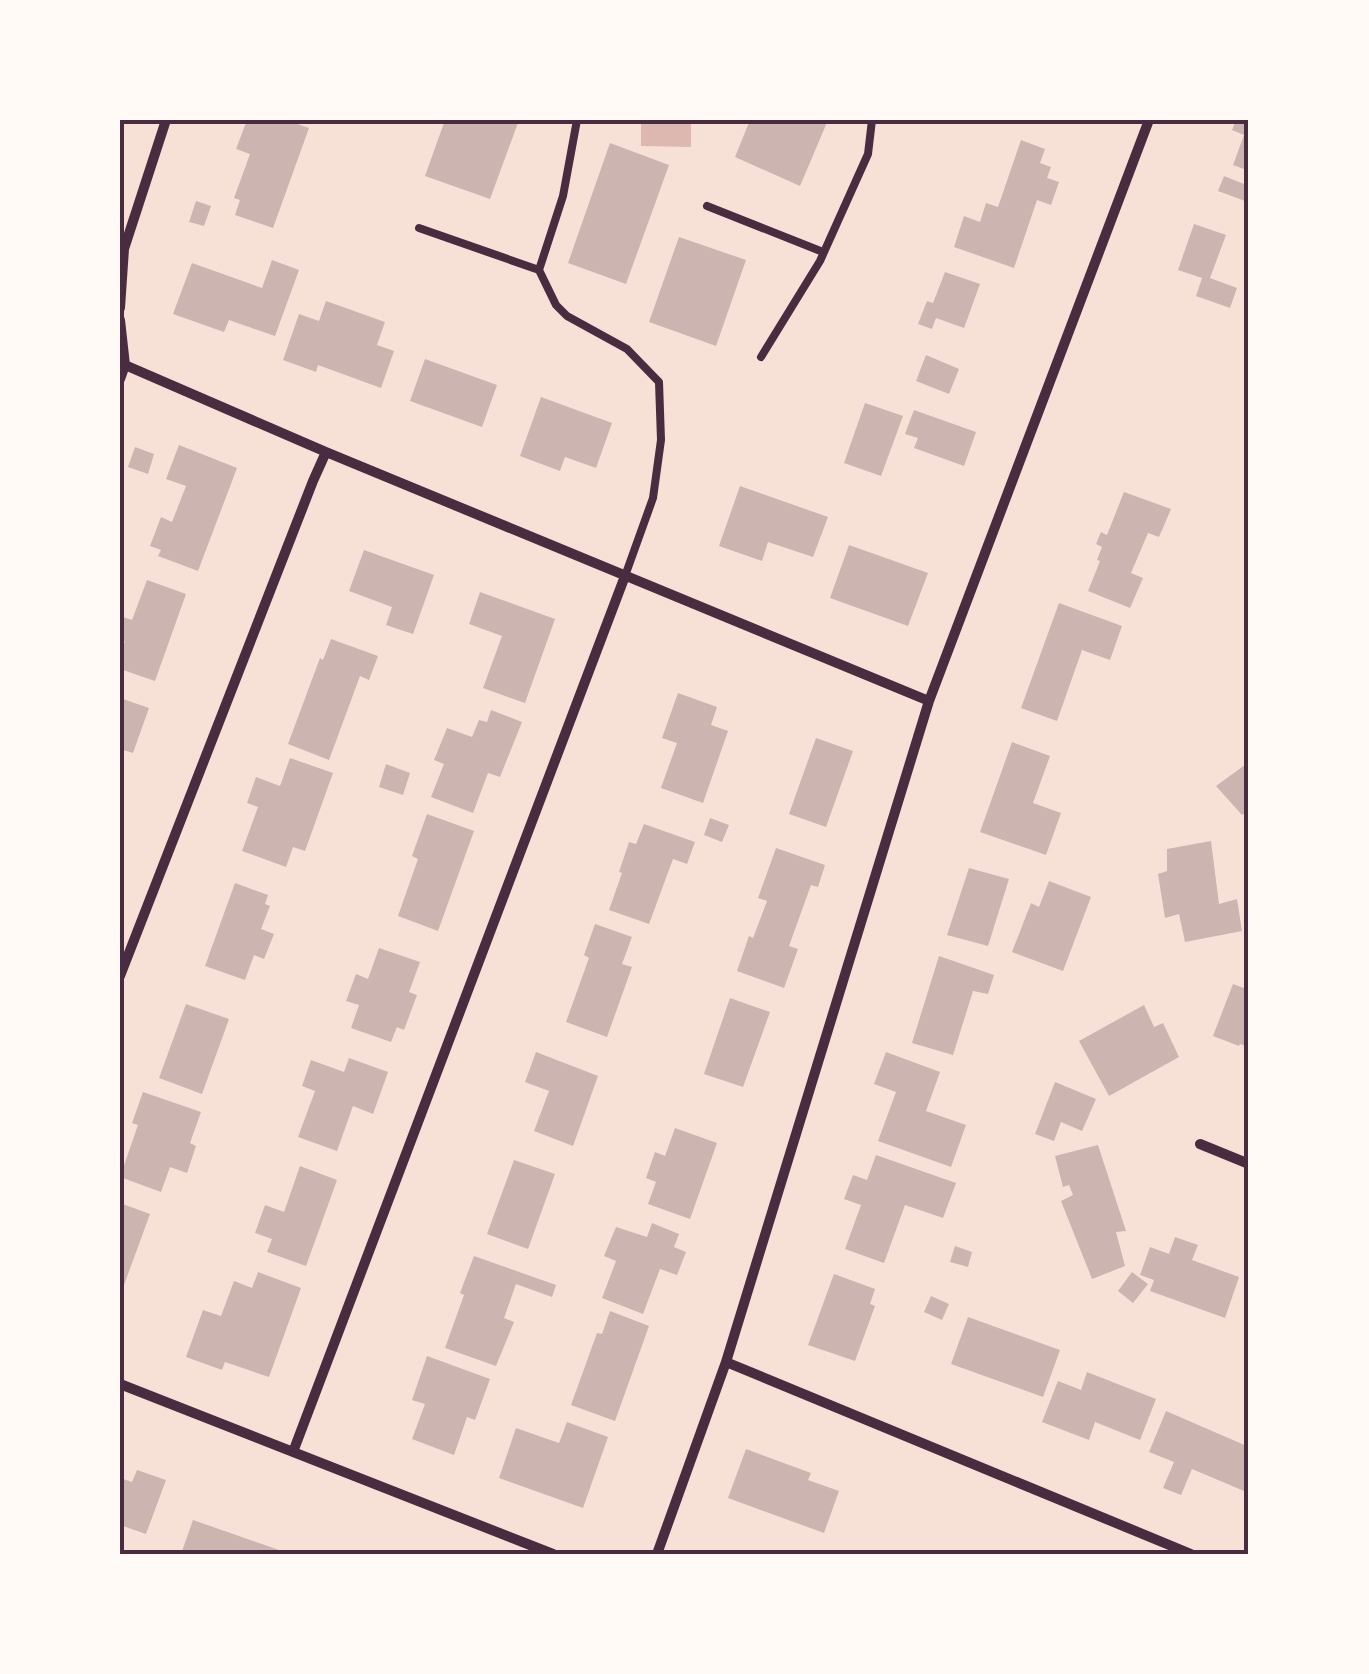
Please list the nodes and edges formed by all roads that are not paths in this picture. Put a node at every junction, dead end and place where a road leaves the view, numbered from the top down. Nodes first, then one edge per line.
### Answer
1 (166, 120) edge
2 (576, 120) edge
3 (872, 120) edge
4 (1148, 120) edge
5 (707, 206) dead end
6 (419, 228) dead end
7 (824, 252) junction
8 (539, 270) junction
9 (120, 308) edge
10 (120, 320) edge
11 (762, 357) dead end
12 (123, 364) edge
13 (120, 378) edge
14 (326, 452) junction
15 (625, 576) junction
16 (929, 701) junction
17 (120, 976) edge
18 (1200, 1144) dead end
19 (1249, 1164) edge
20 (726, 1362) junction
21 (120, 1384) edge
22 (293, 1452) junction
23 (553, 1554) edge
24 (657, 1554) edge
25 (1191, 1554) edge

1 - 9 street
2 - 8 lane
3 - 7 lane
4 - 16 street
5 - 7 lane
6 - 8 lane
7 - 11 lane
8 - 15 lane
10 - 12 street
12 - 13 street
12 - 14 street
14 - 15 street
14 - 17 street
15 - 16 street
15 - 22 street
16 - 20 street
18 - 19 street
20 - 24 street
20 - 25 street
21 - 22 street
22 - 23 street

